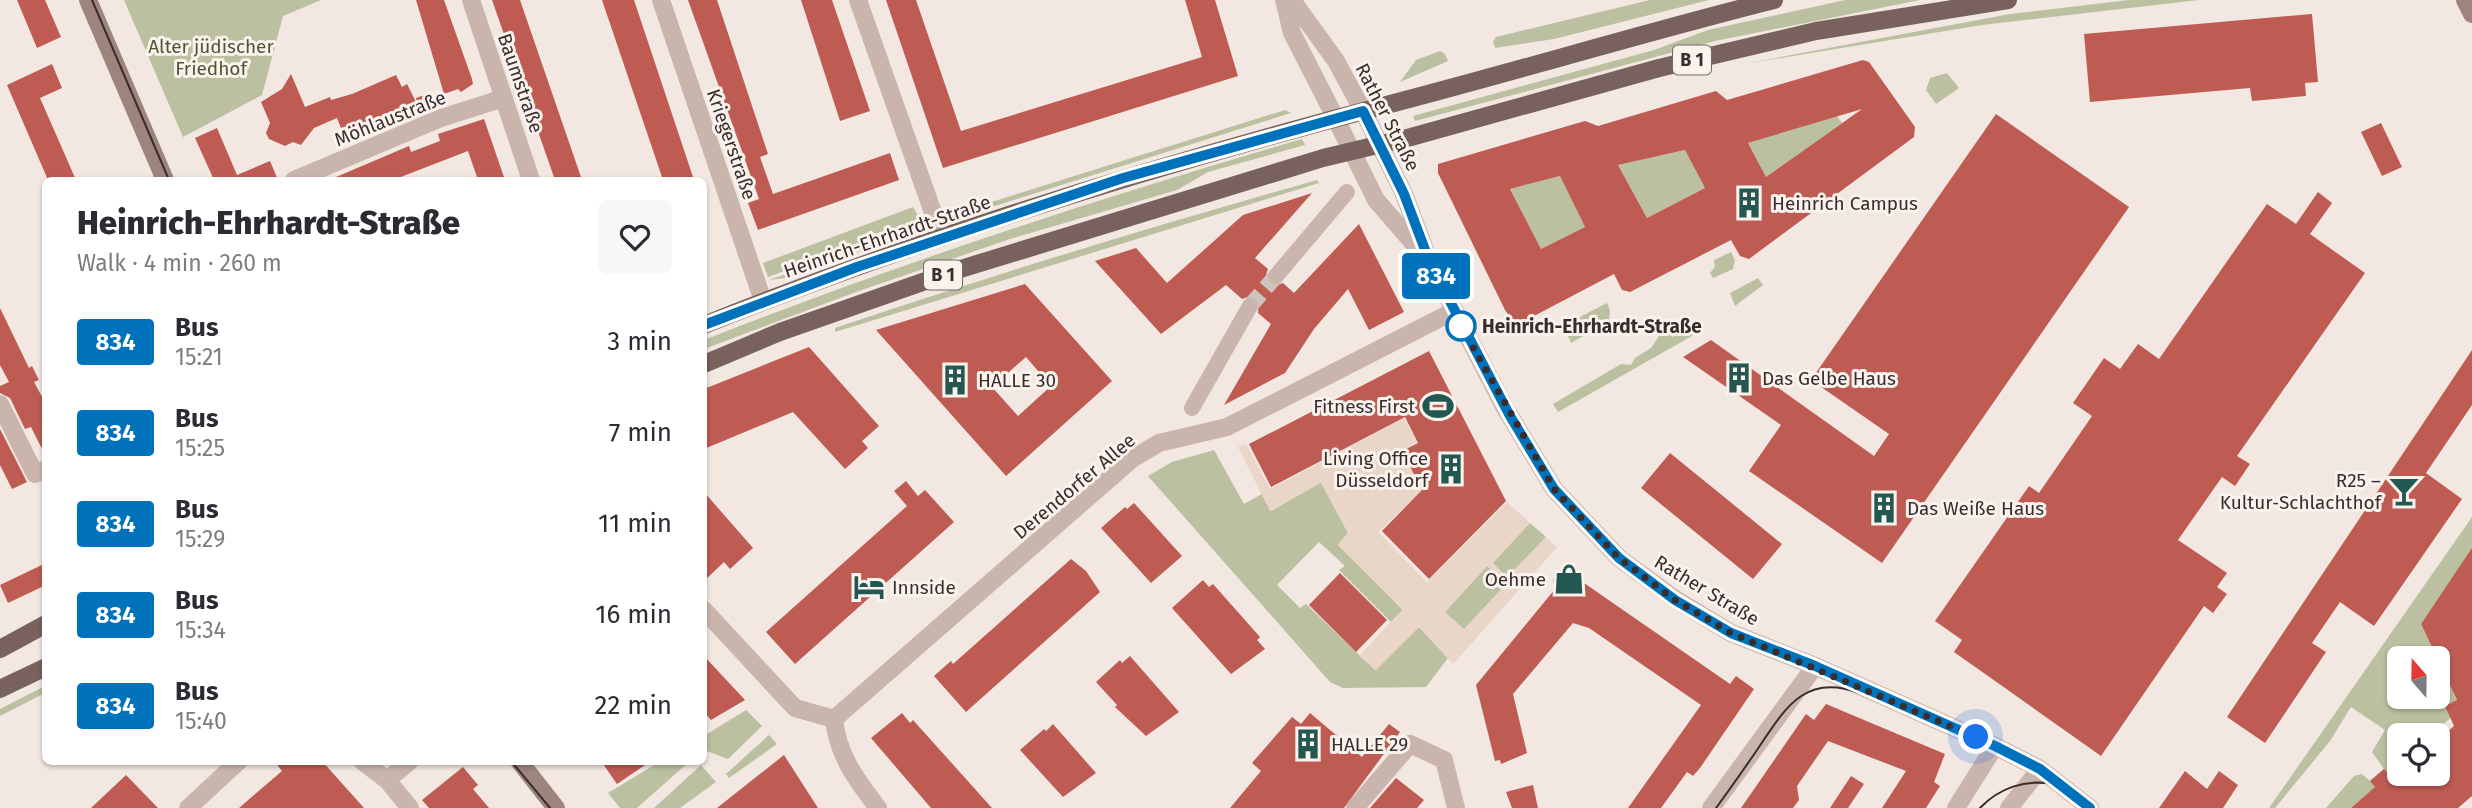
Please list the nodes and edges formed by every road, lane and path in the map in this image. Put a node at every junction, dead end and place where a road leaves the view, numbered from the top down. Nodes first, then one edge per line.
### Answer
1 (88, 0) edge
2 (471, 0) edge
3 (661, 0) edge
4 (858, 0) edge
5 (1284, 0) edge
6 (1292, 0) edge
7 (1774, 0) edge
8 (2008, 0) edge
9 (2465, 0) edge
10 (2472, 14) edge
11 (504, 98) junction
12 (1363, 111) junction
13 (1335, 117) junction
14 (1380, 144) junction
15 (1352, 151) junction
16 (165, 177) edge
17 (301, 177) edge
18 (530, 177) edge
19 (1347, 192) dead end
20 (942, 237) junction
21 (1430, 263) junction
22 (1276, 276) tunnel mouth
23 (763, 301) junction
24 (1250, 306) tunnel mouth
25 (1454, 311) junction
26 (707, 324) edge
27 (707, 363) edge
28 (0, 404) edge
29 (1192, 408) dead end
30 (42, 471) edge
31 (707, 613) edge
32 (42, 627) edge
33 (1, 645) edge
34 (1815, 666) junction
35 (42, 669) edge
36 (0, 689) edge
37 (834, 719) junction
38 (1995, 746) junction
39 (235, 765) edge
40 (367, 765) edge
41 (405, 765) edge
42 (515, 765) edge
43 (522, 765) edge
44 (2040, 769) junction
45 (387, 780) junction
46 (533, 781) junction
47 (188, 808) edge
48 (410, 808) edge
49 (555, 808) edge
50 (878, 808) edge
51 (1355, 808) edge
52 (1456, 808) edge
53 (1711, 808) edge
54 (1956, 808) edge
55 (2009, 808) edge
56 (2090, 808) edge

1 - 16 main road
2 - 11 street, Baumstraße
3 - 23 street, Kriegerstraße
4 - 20 street
5 - 13 street, Rather Straße
6 - 12 street, Rather Straße
7 - 12 main road, Heinrich-Ehrhardt-Straße / B 1
8 - 14 main road, B 1
9 - 10 main road
11 - 17 street, Möhlaustraße
11 - 18 street, Baumstraße
12 - 13 main road, Heinrich-Ehrhardt-Straße / B 1
12 - 14 street, Rather Straße
13 - 15 street, Rather Straße
13 - 20 main road, Heinrich-Ehrhardt-Straße / B 1
14 - 15 main road, B 1
14 - 21 street, Rather Straße
15 - 21 street, Rather Straße
15 - 27 main road, B 1
19 - 22 street
20 - 23 main road, Heinrich-Ehrhardt-Straße / B 1
21 - 25 street, Rather Straße
23 - 26 main road, Heinrich-Ehrhardt-Straße / B 1
24 - 29 street
25 - 34 street, Rather Straße
25 - 37 street, Derendorfer Allee
28 - 30 street
31 - 37 street
32 - 33 main road
34 - 38 street, Rather Straße
34 - 53 street
35 - 36 main road
37 - 50 street
38 - 44 street, Rather Straße
38 - 54 street
39 - 47 street
40 - 45 street
41 - 45 street
42 - 46 main road
43 - 46 main road
44 - 55 street
44 - 56 street, Rather Straße
45 - 48 street
46 - 49 main road
51 - 52 street

